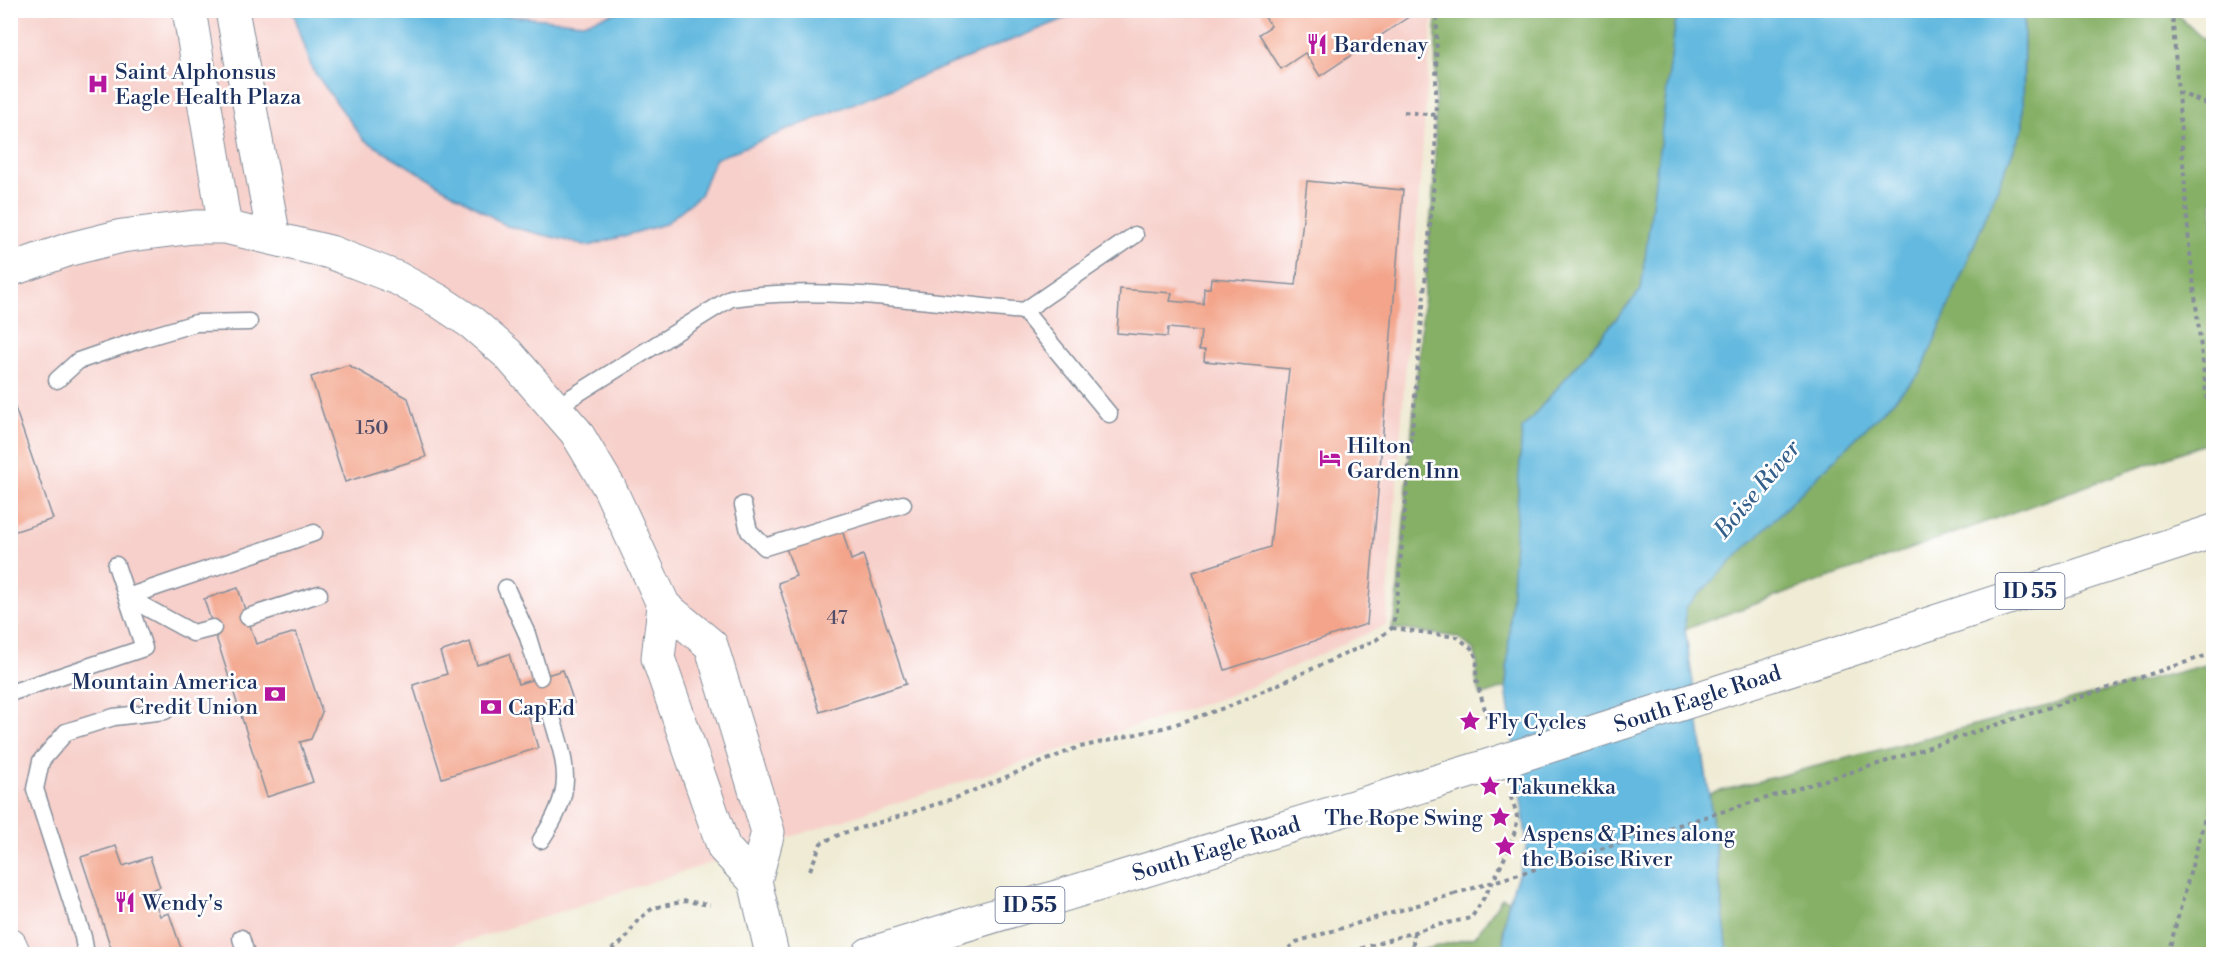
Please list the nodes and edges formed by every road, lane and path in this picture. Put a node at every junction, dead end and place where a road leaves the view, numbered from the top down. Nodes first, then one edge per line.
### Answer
1 (189, 10) edge
2 (232, 10) edge
3 (1437, 10) edge
4 (2172, 10) edge
5 (2178, 92) junction
6 (2214, 107) edge
7 (1404, 112) dead end
8 (1437, 115) junction
9 (225, 227) junction
10 (1135, 235) dead end
11 (274, 238) junction
12 (10, 270) edge
13 (1024, 311) junction
14 (249, 322) dead end
15 (57, 380) dead end
16 (556, 407) junction
17 (2211, 412) edge
18 (1109, 414) dead end
19 (2212, 443) edge
20 (903, 504) dead end
21 (743, 505) dead end
22 (2214, 531) edge
23 (314, 533) dead end
24 (116, 565) dead end
25 (506, 588) dead end
26 (319, 594) dead end
27 (127, 597) junction
28 (664, 606) junction
29 (248, 617) dead end
30 (213, 628) dead end
31 (1392, 628) junction
32 (2214, 653) edge
33 (540, 677) dead end
34 (10, 693) edge
35 (165, 711) dead end
36 (550, 711) dead end
37 (1494, 764) junction
38 (2214, 785) edge
39 (541, 840) dead end
40 (810, 870) dead end
41 (755, 881) junction
42 (710, 905) dead end
43 (1414, 932) junction
44 (241, 938) dead end
45 (10, 945) edge
46 (14, 954) edge
47 (86, 954) edge
48 (246, 954) edge
49 (604, 954) edge
50 (772, 954) edge
51 (869, 954) edge
52 (1281, 954) edge
53 (1344, 954) edge
54 (1412, 954) edge
55 (2168, 954) edge

1 - 9 main road
2 - 11 main road
3 - 8 path
4 - 5 path
5 - 6 path
5 - 17 path
7 - 8 path
8 - 31 path
9 - 11 main road
9 - 12 main road
10 - 13 lane
11 - 16 main road
13 - 16 lane
13 - 18 lane
14 - 15 lane
16 - 28 main road
17 - 19 path
20 - 21 lane
22 - 37 main road, South Eagle Road / ID 55, bridge
23 - 27 lane
24 - 27 lane
25 - 33 lane
26 - 29 lane
27 - 30 lane
27 - 34 lane
28 - 41 main road
28 - 41 main road
31 - 37 path
31 - 40 path
32 - 52 path, bridge
35 - 47 lane
36 - 39 lane
37 - 43 path
37 - 51 main road, South Eagle Road / ID 55
38 - 55 path
41 - 50 main road
42 - 49 path
43 - 53 path
43 - 54 path
44 - 48 lane
45 - 46 main road

